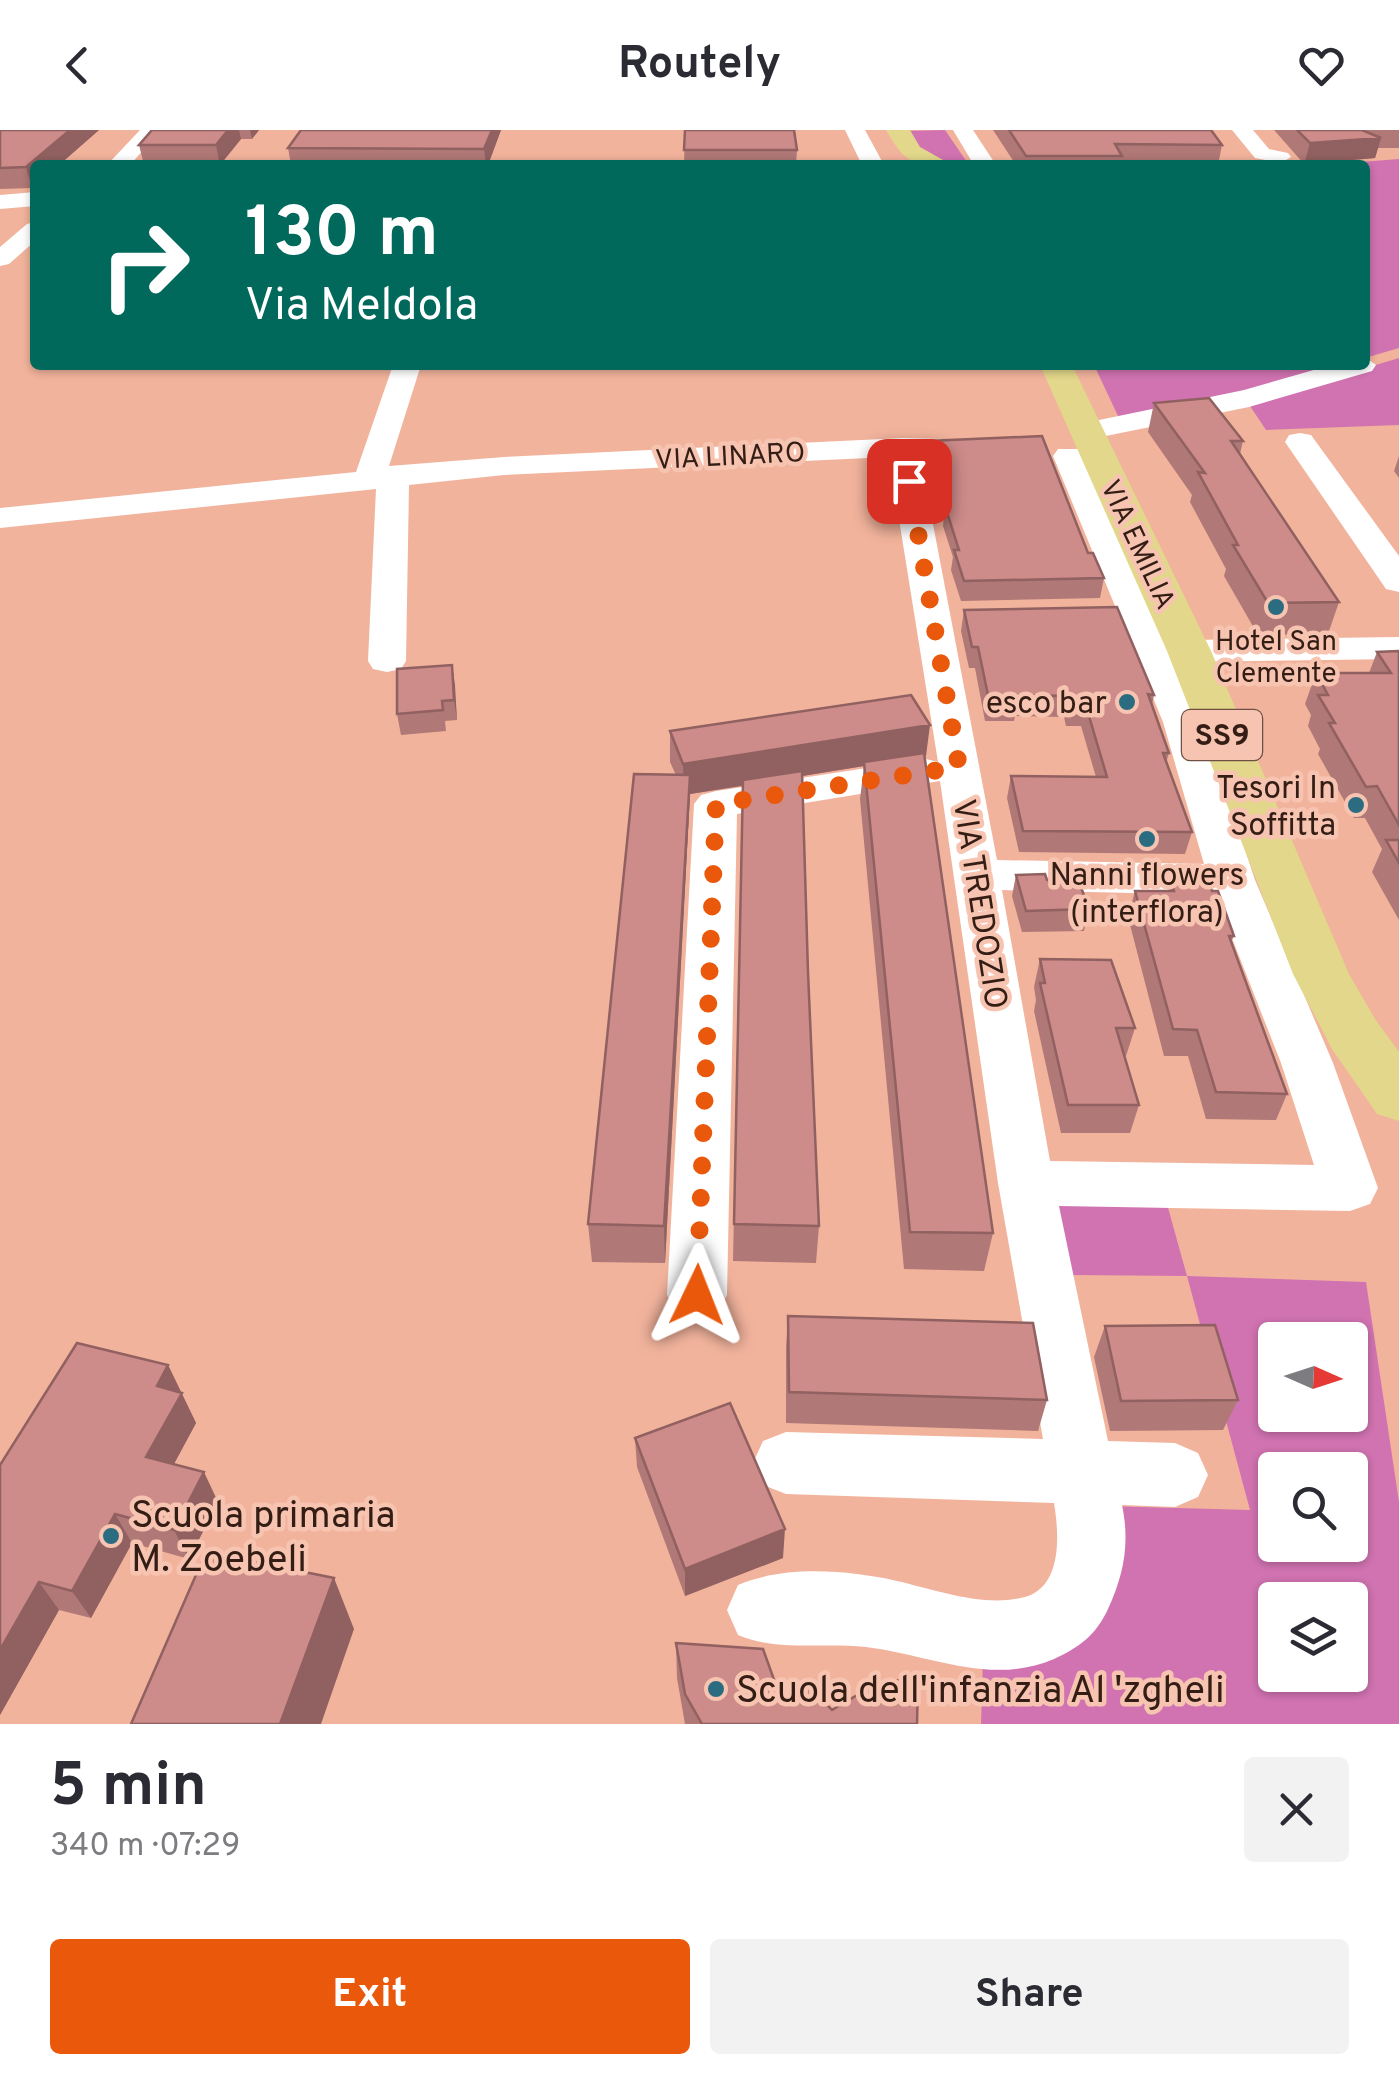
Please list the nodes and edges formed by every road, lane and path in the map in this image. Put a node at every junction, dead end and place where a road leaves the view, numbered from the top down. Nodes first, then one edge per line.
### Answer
1 (151, 130) edge
2 (898, 130) edge
3 (964, 130) edge
4 (1242, 130) edge
5 (1281, 157) dead end
6 (123, 160) edge
7 (907, 160) edge
8 (982, 160) edge
9 (30, 199) edge
10 (0, 202) edge
11 (30, 233) edge
12 (0, 259) edge
13 (406, 370) edge
14 (1057, 370) edge
15 (1346, 370) edge
16 (1070, 442) junction
17 (1300, 442) dead end
18 (959, 445) edge
19 (903, 448) junction
20 (381, 476) junction
21 (0, 518) edge
22 (1399, 581) edge
23 (1399, 648) edge
24 (1189, 651) junction
25 (387, 661) dead end
26 (1201, 723) junction
27 (959, 767) junction
28 (978, 875) junction
29 (1232, 880) junction
30 (1353, 1034) junction
31 (1296, 1038) junction
32 (1399, 1098) edge
33 (1026, 1183) junction
34 (697, 1295) dead end
35 (786, 1464) dead end
36 (1082, 1470) junction
37 (1175, 1474) dead end
38 (763, 1610) dead end

1 - 6 street
2 - 7 main road
3 - 8 street
4 - 5 street
9 - 10 street
11 - 12 street
13 - 20 street
14 - 16 main road, VIA EMILIA / SS9
15 - 16 street
16 - 24 main road, VIA EMILIA / SS9
16 - 26 street, VIA EMILIA
17 - 22 street
18 - 19 street, VIA LINARO
19 - 20 street, VIA LINARO
19 - 27 street, VIA TREDOZIO
20 - 21 street, VIA LINARO
20 - 25 street
23 - 24 street
24 - 26 main road, VIA EMILIA / SS9
26 - 29 street, VIA EMILIA
26 - 30 main road, VIA EMILIA / SS9
27 - 28 street, VIA TREDOZIO
27 - 34 street
28 - 29 street
28 - 33 street, VIA TREDOZIO
29 - 31 street, VIA EMILIA
30 - 31 street
30 - 32 main road, VIA EMILIA / SS9
31 - 33 street
33 - 36 street, VIA TREDOZIO
35 - 36 street
36 - 37 street
36 - 38 street, VIA TREDOZIO

